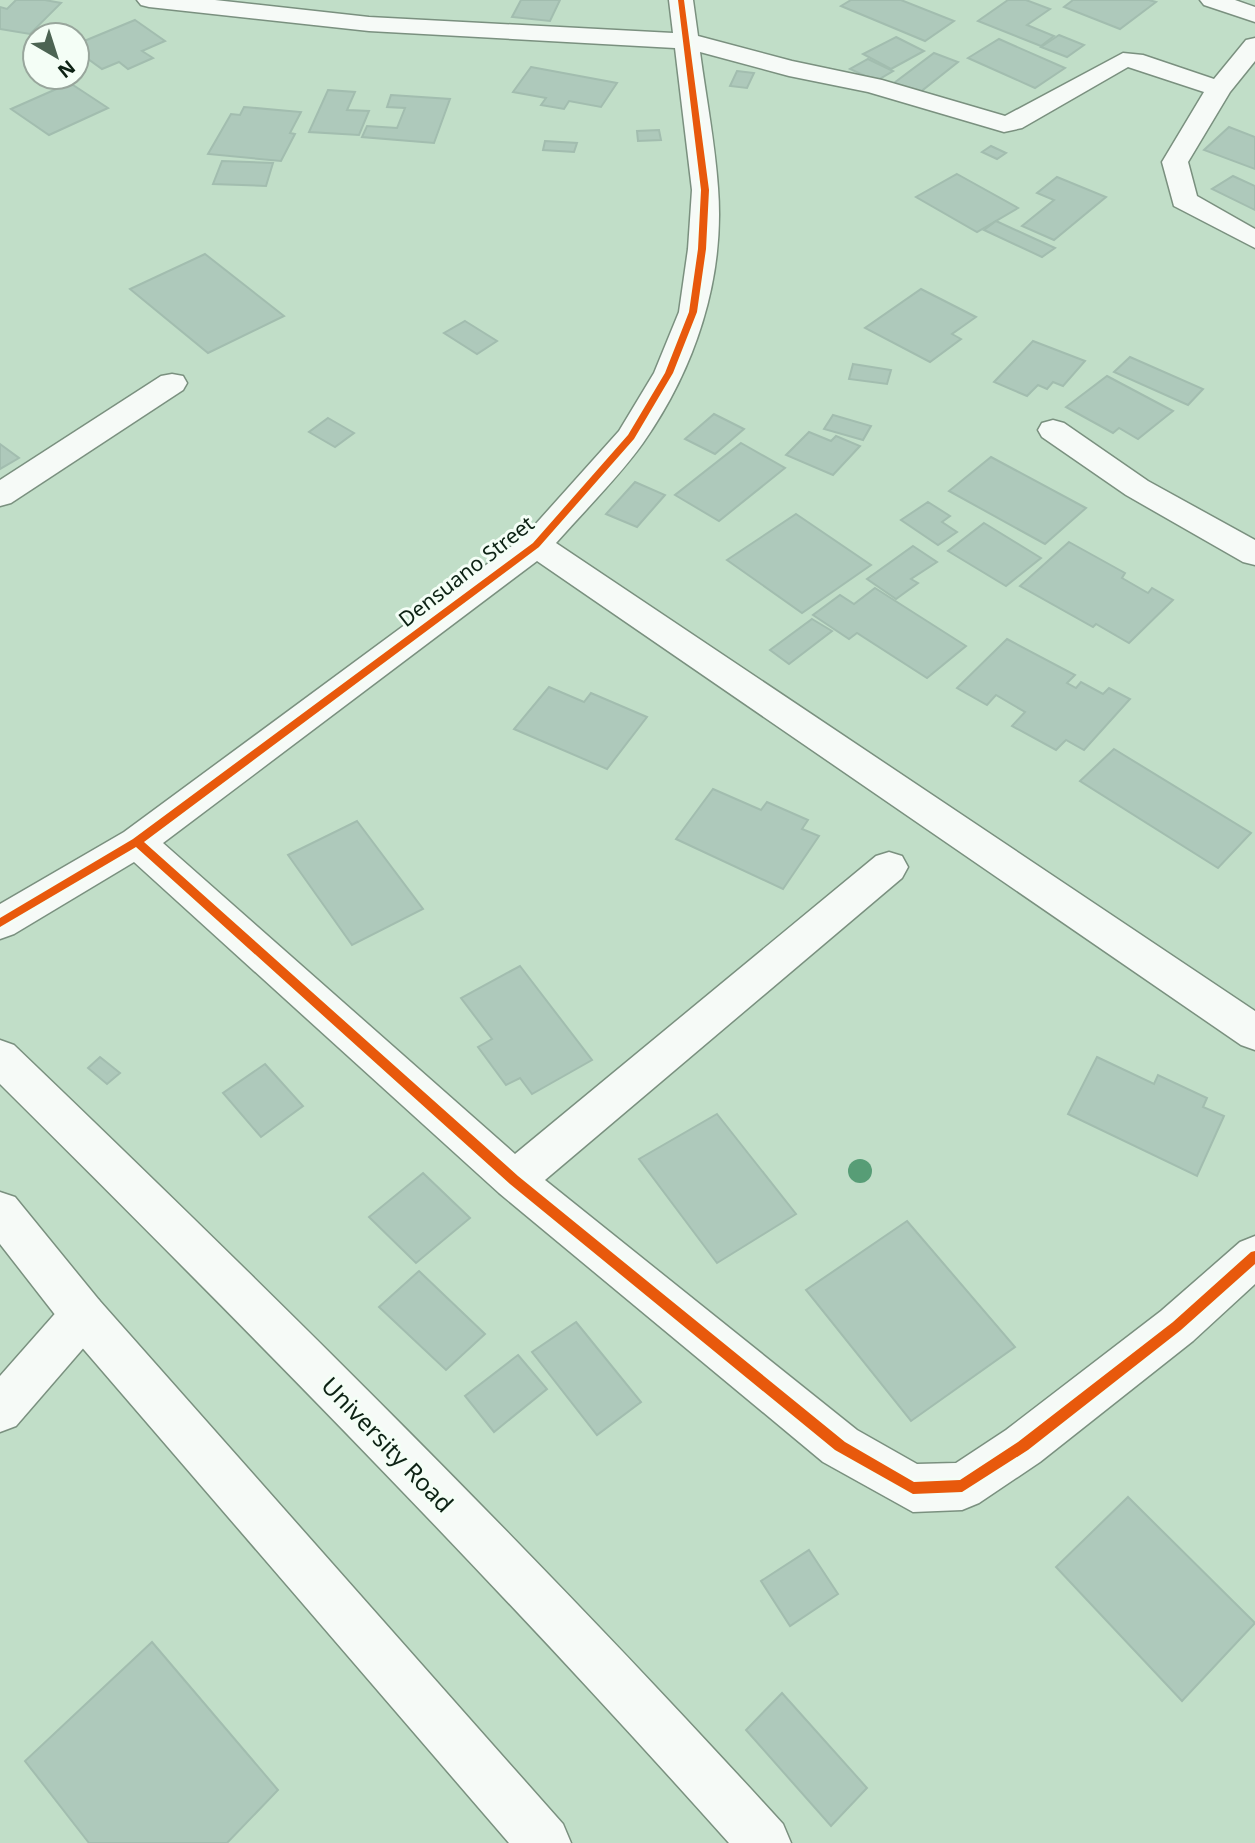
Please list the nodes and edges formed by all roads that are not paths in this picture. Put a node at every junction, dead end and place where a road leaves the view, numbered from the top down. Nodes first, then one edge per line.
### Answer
1 (149, 0) edge
2 (681, 0) edge
3 (1212, 0) edge
4 (1255, 15) edge
5 (689, 41) junction
6 (1255, 45) edge
7 (1219, 89) junction
8 (1255, 240) edge
9 (172, 383) dead end
10 (1053, 430) dead end
11 (0, 495) edge
12 (536, 545) junction
13 (1255, 554) edge
14 (137, 842) junction
15 (889, 867) dead end
16 (0, 923) edge
17 (1255, 1033) edge
18 (0, 1057) edge
19 (514, 1180) junction
20 (0, 1211) edge
21 (1255, 1256) edge
22 (83, 1315) junction
23 (0, 1410) edge
24 (544, 1843) edge
25 (764, 1843) edge

1 - 5 main road
2 - 5 main road, Densuano Street
3 - 4 main road
5 - 7 main road
5 - 12 main road, Densuano Street
6 - 7 main road
7 - 8 main road
9 - 11 main road
10 - 13 main road
12 - 14 main road, Densuano Street
12 - 17 main road
14 - 16 main road, Densuano Street
14 - 19 main road
15 - 19 main road
18 - 25 main road, University Road
19 - 21 main road
20 - 22 main road
22 - 23 main road
22 - 24 main road

